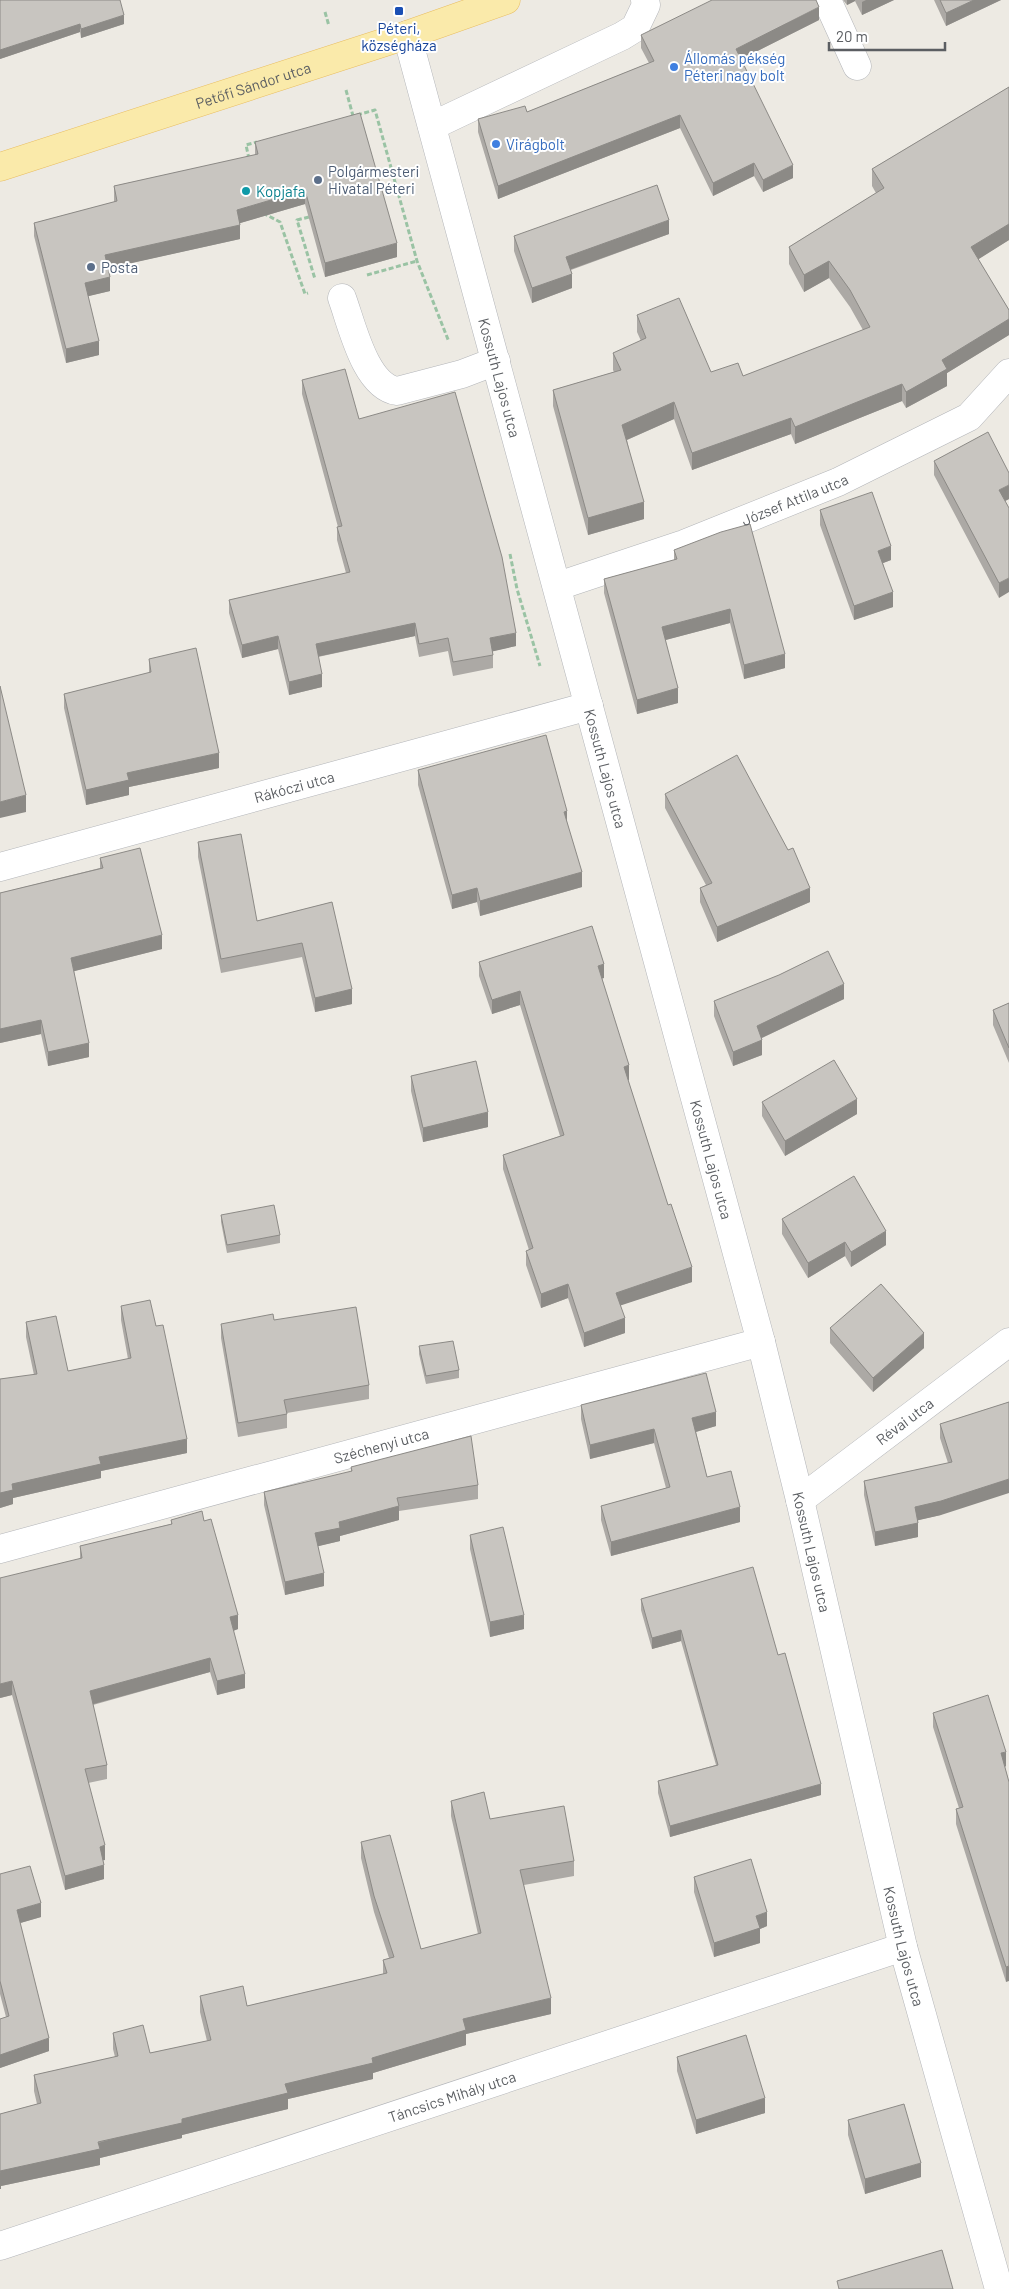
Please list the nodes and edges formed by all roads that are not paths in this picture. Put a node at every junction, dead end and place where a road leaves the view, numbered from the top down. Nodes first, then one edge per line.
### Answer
1 (506, 0) edge
2 (645, 0) edge
3 (827, 0) edge
4 (407, 35) junction
5 (857, 66) dead end
6 (432, 126) junction
7 (0, 167) edge
8 (342, 298) dead end
9 (496, 361) junction
10 (1009, 373) edge
11 (558, 586) junction
12 (589, 706) junction
13 (0, 867) edge
14 (761, 1342) junction
15 (1009, 1342) edge
16 (800, 1500) junction
17 (0, 1549) edge
18 (903, 1947) junction
19 (0, 2246) edge
20 (1000, 2289) edge

1 - 4 main road, Petőfi Sándor utca
2 - 6 street
3 - 5 street
4 - 6 street, Kossuth Lajos utca
4 - 7 main road, Petőfi Sándor utca
6 - 9 street, Kossuth Lajos utca
8 - 9 street
9 - 11 street, Kossuth Lajos utca
10 - 11 street, József Attila utca
11 - 12 street, Kossuth Lajos utca
12 - 13 street, Rákóczi utca
12 - 14 street, Kossuth Lajos utca
14 - 16 street, Kossuth Lajos utca
14 - 17 street, Széchenyi utca
15 - 16 street, Révai utca
16 - 18 street, Kossuth Lajos utca
18 - 19 street, Táncsics Mihály utca
18 - 20 street, Kossuth Lajos utca

